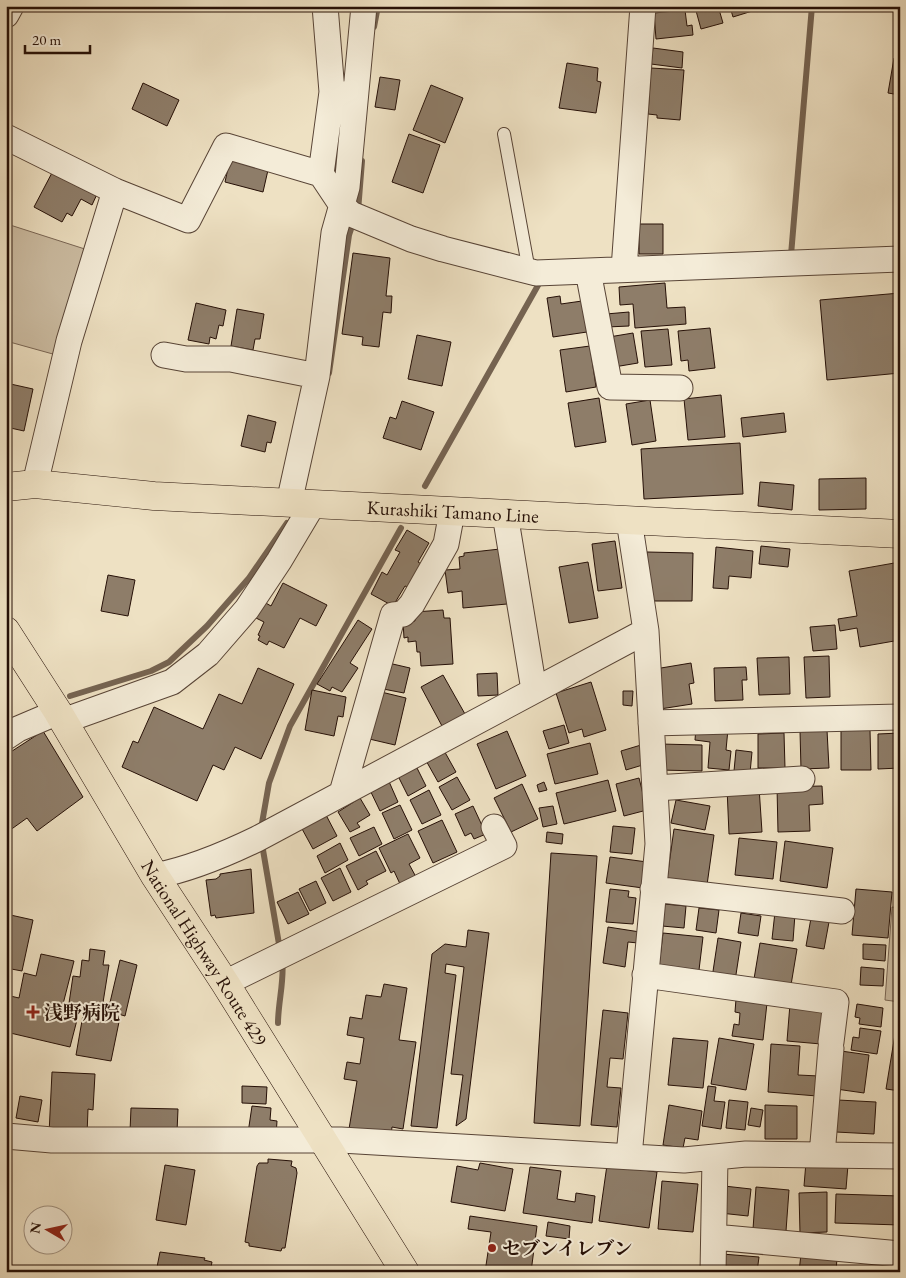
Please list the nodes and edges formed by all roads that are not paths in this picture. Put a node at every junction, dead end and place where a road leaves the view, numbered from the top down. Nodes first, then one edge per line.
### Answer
1 (11, 6) edge
2 (325, 6) edge
3 (364, 6) edge
4 (646, 7) edge
5 (6, 14) edge
6 (343, 94) junction
7 (504, 134) dead end
8 (6, 137) edge
9 (321, 174) junction
10 (115, 192) junction
11 (351, 212) junction
12 (900, 259) edge
13 (624, 269) junction
14 (529, 271) junction
15 (589, 277) junction
16 (164, 355) dead end
17 (317, 376) junction
18 (680, 388) dead end
19 (35, 484) junction
20 (6, 487) edge
21 (301, 504) junction
22 (452, 512) junction
23 (505, 514) junction
24 (629, 520) junction
25 (900, 534) edge
26 (6, 631) edge
27 (646, 631) junction
28 (534, 690) junction
29 (61, 717) junction
30 (900, 717) edge
31 (651, 723) junction
32 (6, 737) edge
33 (802, 779) dead end
34 (655, 788) junction
35 (342, 793) junction
36 (494, 826) dead end
37 (155, 876) junction
38 (653, 890) junction
39 (842, 911) dead end
40 (645, 975) junction
41 (225, 983) junction
42 (6, 1136) edge
43 (324, 1141) junction
44 (822, 1154) junction
45 (629, 1156) junction
46 (900, 1156) edge
47 (715, 1158) junction
48 (714, 1237) junction
49 (900, 1254) edge
50 (405, 1272) edge
51 (713, 1272) edge

1 - 5 street
2 - 6 street
3 - 6 street
4 - 13 street
6 - 9 street
6 - 11 street
7 - 14 lane
8 - 10 street
9 - 10 street
9 - 11 street
10 - 19 street
11 - 14 street
11 - 17 street
12 - 13 street
13 - 15 street
14 - 15 street
15 - 18 street
16 - 17 street
17 - 21 street
19 - 20 main road, Kurashiki Tamano Line
19 - 21 main road, Kurashiki Tamano Line
21 - 22 main road, Kurashiki Tamano Line
21 - 29 street
22 - 23 main road, Kurashiki Tamano Line
22 - 35 street
23 - 24 main road, Kurashiki Tamano Line
23 - 28 street
24 - 25 main road, Kurashiki Tamano Line
24 - 27 street
26 - 29 main road, National Highway Route 429
27 - 28 street
27 - 31 street
28 - 35 street
29 - 32 street
29 - 37 main road, National Highway Route 429
30 - 31 street
31 - 34 street
33 - 34 street
34 - 38 street
35 - 37 street
36 - 41 street
37 - 41 main road, National Highway Route 429
38 - 39 street
38 - 40 street
40 - 44 street
40 - 45 street
41 - 43 main road, National Highway Route 429
42 - 43 street
43 - 45 street
43 - 50 main road, National Highway Route 429
44 - 46 street
44 - 47 street
45 - 47 street
47 - 48 street
48 - 49 street
48 - 51 street

